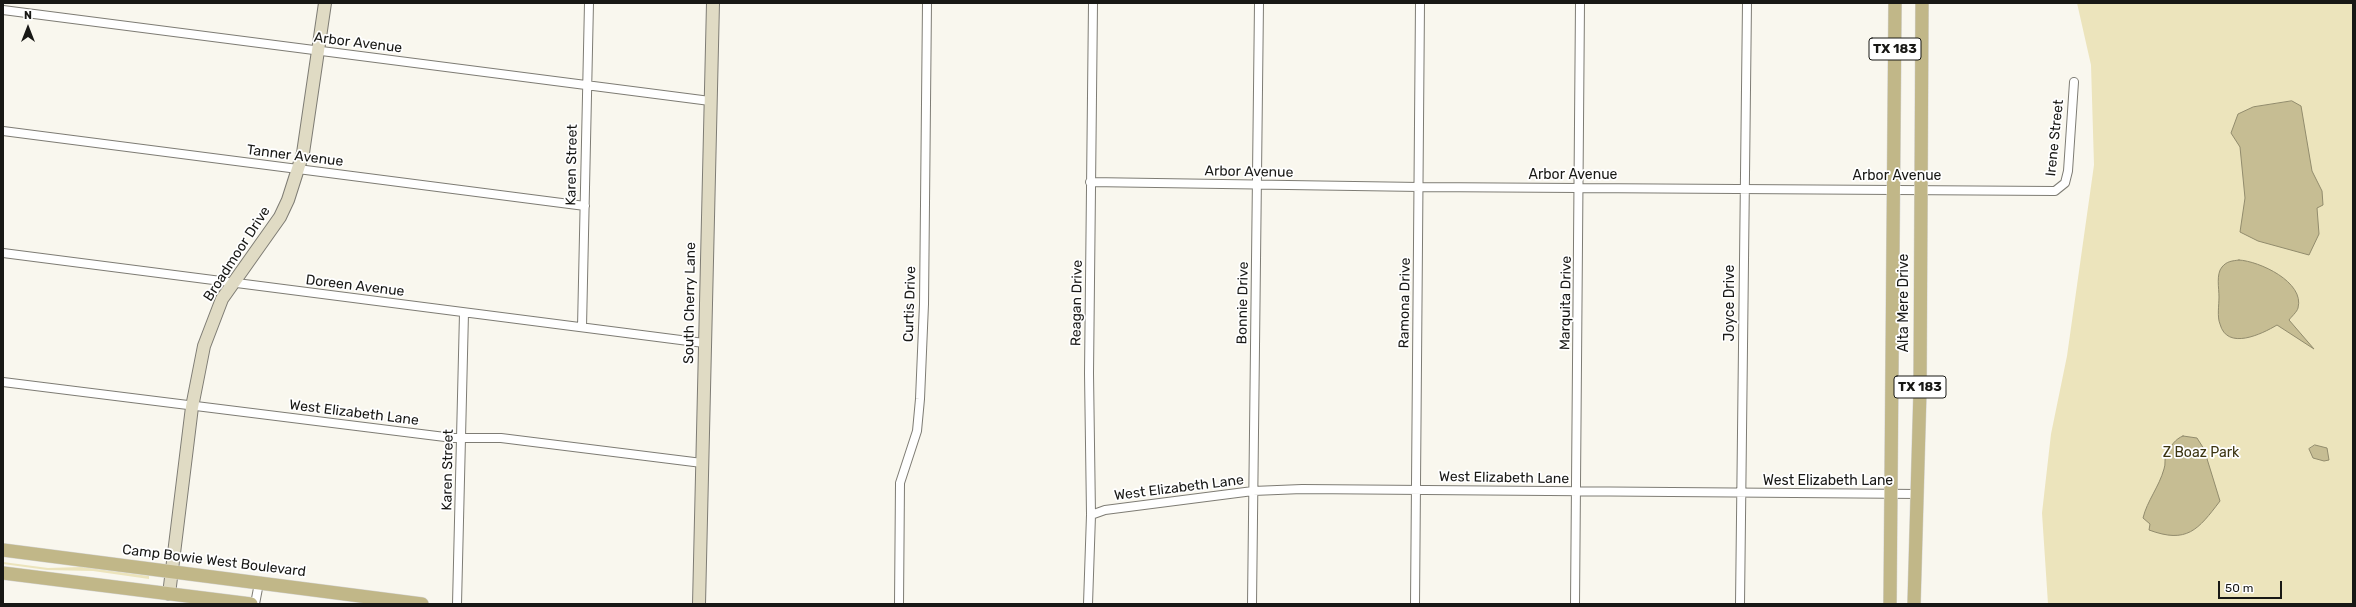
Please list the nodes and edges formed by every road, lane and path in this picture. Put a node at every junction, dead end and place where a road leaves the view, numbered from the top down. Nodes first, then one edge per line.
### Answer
1 (325, 3) edge
2 (589, 3) edge
3 (713, 3) edge
4 (927, 3) edge
5 (1093, 3) edge
6 (1259, 3) edge
7 (1420, 3) edge
8 (1580, 3) edge
9 (1747, 3) edge
10 (1895, 3) edge
11 (1922, 3) edge
12 (3, 10) edge
13 (319, 51) junction
14 (2074, 82) dead end
15 (587, 86) junction
16 (710, 101) junction
17 (3, 131) edge
18 (298, 169) junction
19 (1090, 182) junction
20 (1257, 185) junction
21 (1420, 187) junction
22 (1580, 188) junction
23 (1744, 188) junction
24 (1894, 189) junction
25 (1920, 189) junction
26 (2055, 191) joint
27 (585, 206) junction
28 (3, 253) edge
29 (232, 284) junction
30 (464, 313) junction
31 (582, 327) junction
32 (704, 343) junction
33 (3, 382) edge
34 (192, 406) junction
35 (462, 437) junction
36 (702, 463) junction
37 (1416, 489) junction
38 (1253, 491) junction
39 (1576, 492) junction
40 (1742, 493) junction
41 (1892, 494) junction
42 (1918, 494) junction
43 (1091, 515) junction
44 (3, 550) edge
45 (171, 572) junction
46 (3, 573) edge
47 (259, 583) junction
48 (169, 594) junction
49 (251, 604) edge
50 (254, 604) edge
51 (422, 604) edge
52 (457, 604) edge
53 (699, 604) edge
54 (899, 604) edge
55 (1088, 604) edge
56 (1252, 604) edge
57 (1414, 604) edge
58 (1575, 604) edge
59 (1740, 604) edge
60 (1890, 604) edge
61 (1914, 604) edge

1 - 13 street, Broadmoor Drive
2 - 15 street, Karen Street
3 - 16 street, South Cherry Lane
4 - 54 street, Curtis Drive
5 - 19 street, Reagan Drive
6 - 20 street, Bonnie Drive
7 - 21 street, Ramona Drive
8 - 22 street, Marquita Drive
9 - 23 street, Joyce Drive
10 - 24 main road, Alta Mere Drive / TX 183
11 - 25 main road, Alta Mere Drive / TX 183
12 - 13 street, Arbor Avenue
13 - 15 street, Arbor Avenue
13 - 18 street, Broadmoor Drive
14 - 26 street, Irene Street
15 - 16 street, Arbor Avenue
15 - 27 street, Karen Street
16 - 32 street, South Cherry Lane
17 - 18 street, Tanner Avenue
18 - 27 street, Tanner Avenue
18 - 29 street, Broadmoor Drive
19 - 20 street, Arbor Avenue
19 - 43 street, Reagan Drive
20 - 21 street, Arbor Avenue
20 - 38 street, Bonnie Drive
21 - 22 street, Arbor Avenue
21 - 37 street, Ramona Drive
22 - 23 street, Arbor Avenue
22 - 39 street, Marquita Drive
23 - 24 street, Arbor Avenue
23 - 40 street, Joyce Drive
24 - 25 street, Arbor Avenue
24 - 41 main road, Alta Mere Drive / TX 183
25 - 26 street, Arbor Avenue
25 - 42 main road, Alta Mere Drive / TX 183
27 - 31 street, Karen Street
28 - 29 street, Doreen Avenue
29 - 30 street, Doreen Avenue
29 - 34 street, Broadmoor Drive
30 - 31 street, Doreen Avenue
30 - 35 street, Karen Street
31 - 32 street, Doreen Avenue
32 - 36 street, South Cherry Lane
33 - 34 street, West Elizabeth Lane
34 - 35 street, West Elizabeth Lane
34 - 45 street, Broadmoor Drive
35 - 36 street, West Elizabeth Lane
35 - 52 street, Karen Street
36 - 53 street, South Cherry Lane
37 - 38 street, West Elizabeth Lane
37 - 39 street, West Elizabeth Lane
37 - 57 street, Ramona Drive
38 - 43 street, West Elizabeth Lane
38 - 56 street, Bonnie Drive
39 - 40 street, West Elizabeth Lane
39 - 58 street, Marquita Drive
40 - 41 street, West Elizabeth Lane
40 - 59 street, Joyce Drive
41 - 42 street, West Elizabeth Lane
41 - 60 main road, Alta Mere Drive / TX 183
42 - 61 main road, Alta Mere Drive / TX 183
43 - 55 street, Reagan Drive
44 - 45 main road, Camp Bowie West Boulevard
45 - 47 main road, Camp Bowie West Boulevard
45 - 48 street, Broadmoor Drive
46 - 48 main road
47 - 50 street
47 - 51 main road, Camp Bowie West Boulevard
48 - 49 main road

